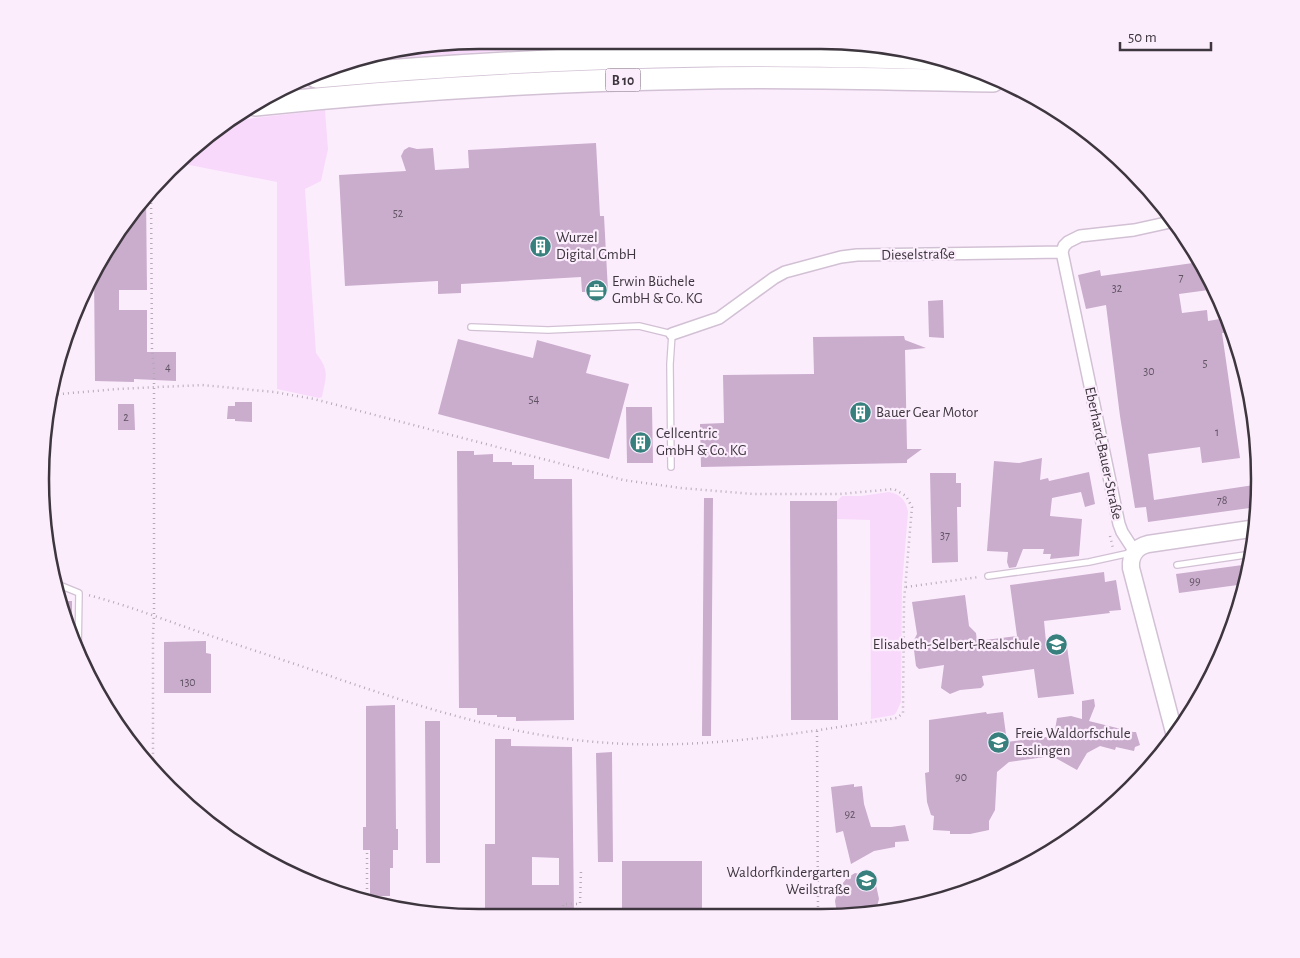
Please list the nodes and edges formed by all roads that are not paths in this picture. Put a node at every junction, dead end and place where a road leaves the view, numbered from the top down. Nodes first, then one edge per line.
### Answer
1 (911, 58) edge
2 (331, 76) edge
3 (983, 81) edge
4 (268, 104) edge
5 (1166, 223) edge
6 (1062, 252) junction
7 (472, 327) dead end
8 (672, 334) junction
9 (671, 467) dead end
10 (1248, 529) edge
11 (1134, 552) junction
12 (1244, 555) edge
13 (1176, 565) dead end
14 (988, 576) road end
15 (62, 586) edge
16 (78, 634) edge
17 (1173, 727) edge

1 - 2 highway, B 10
3 - 4 highway, B 10
5 - 6 street
6 - 8 street, Dieselstraße
6 - 11 street, Eberhard-Bauer-Straße
7 - 8 lane
8 - 9 lane
10 - 11 street
11 - 14 lane
11 - 17 street
12 - 13 lane
15 - 16 lane

